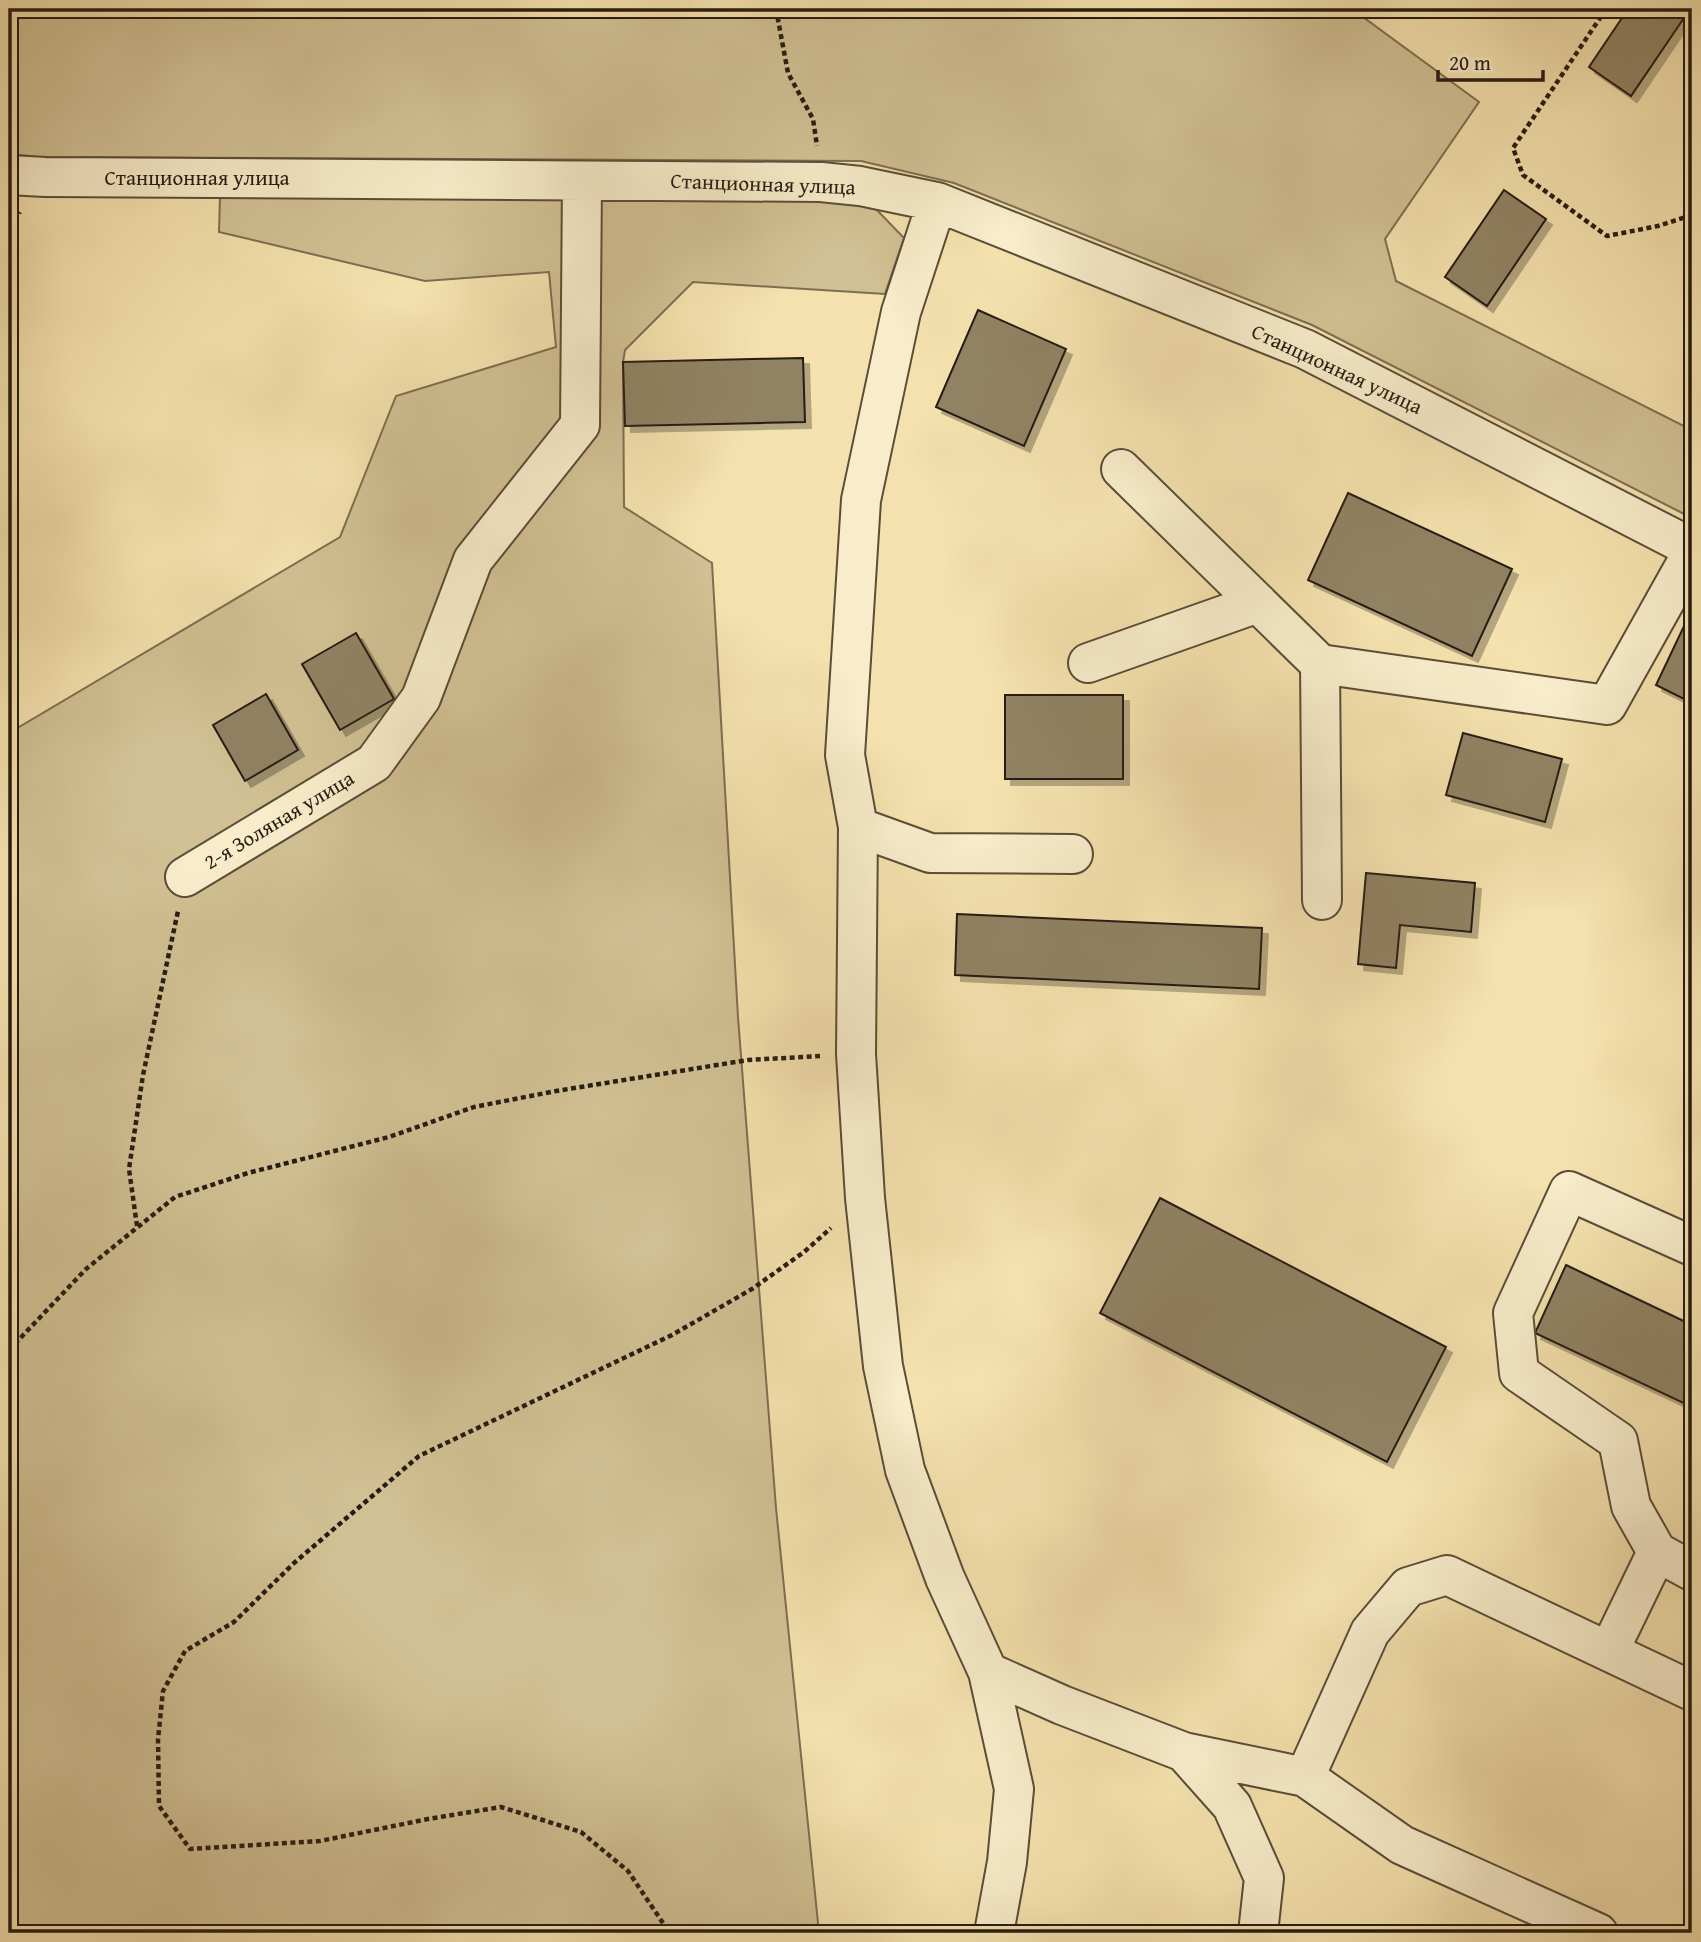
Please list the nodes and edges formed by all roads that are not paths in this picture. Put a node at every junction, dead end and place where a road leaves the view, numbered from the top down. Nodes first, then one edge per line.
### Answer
1 (9, 175) edge
2 (582, 181) junction
3 (937, 202) junction
4 (1121, 469) dead end
5 (1692, 548) edge
6 (1692, 553) edge
7 (1258, 603) junction
8 (1088, 663) dead end
9 (1320, 664) junction
10 (858, 827) junction
11 (1073, 854) dead end
12 (185, 877) road end
13 (1322, 900) dead end
14 (1692, 1246) edge
15 (1657, 1552) junction
16 (1692, 1571) edge
17 (1609, 1651) junction
18 (988, 1672) junction
19 (1692, 1691) edge
20 (1184, 1752) junction
21 (1305, 1777) junction
22 (994, 1933) edge
23 (1258, 1933) edge
24 (1598, 1933) edge

1 - 2 street, Станционная улица
2 - 3 street, Станционная улица
2 - 12 street, 2-я Золяная улица
3 - 5 street, Станционная улица
3 - 10 street
4 - 7 street
6 - 9 street
7 - 8 street
7 - 9 street
9 - 13 street
10 - 11 street
10 - 18 street
14 - 15 street
15 - 16 street
15 - 17 street
17 - 19 street
17 - 21 street
18 - 20 street
18 - 22 street
20 - 21 street
20 - 23 street
21 - 24 street

